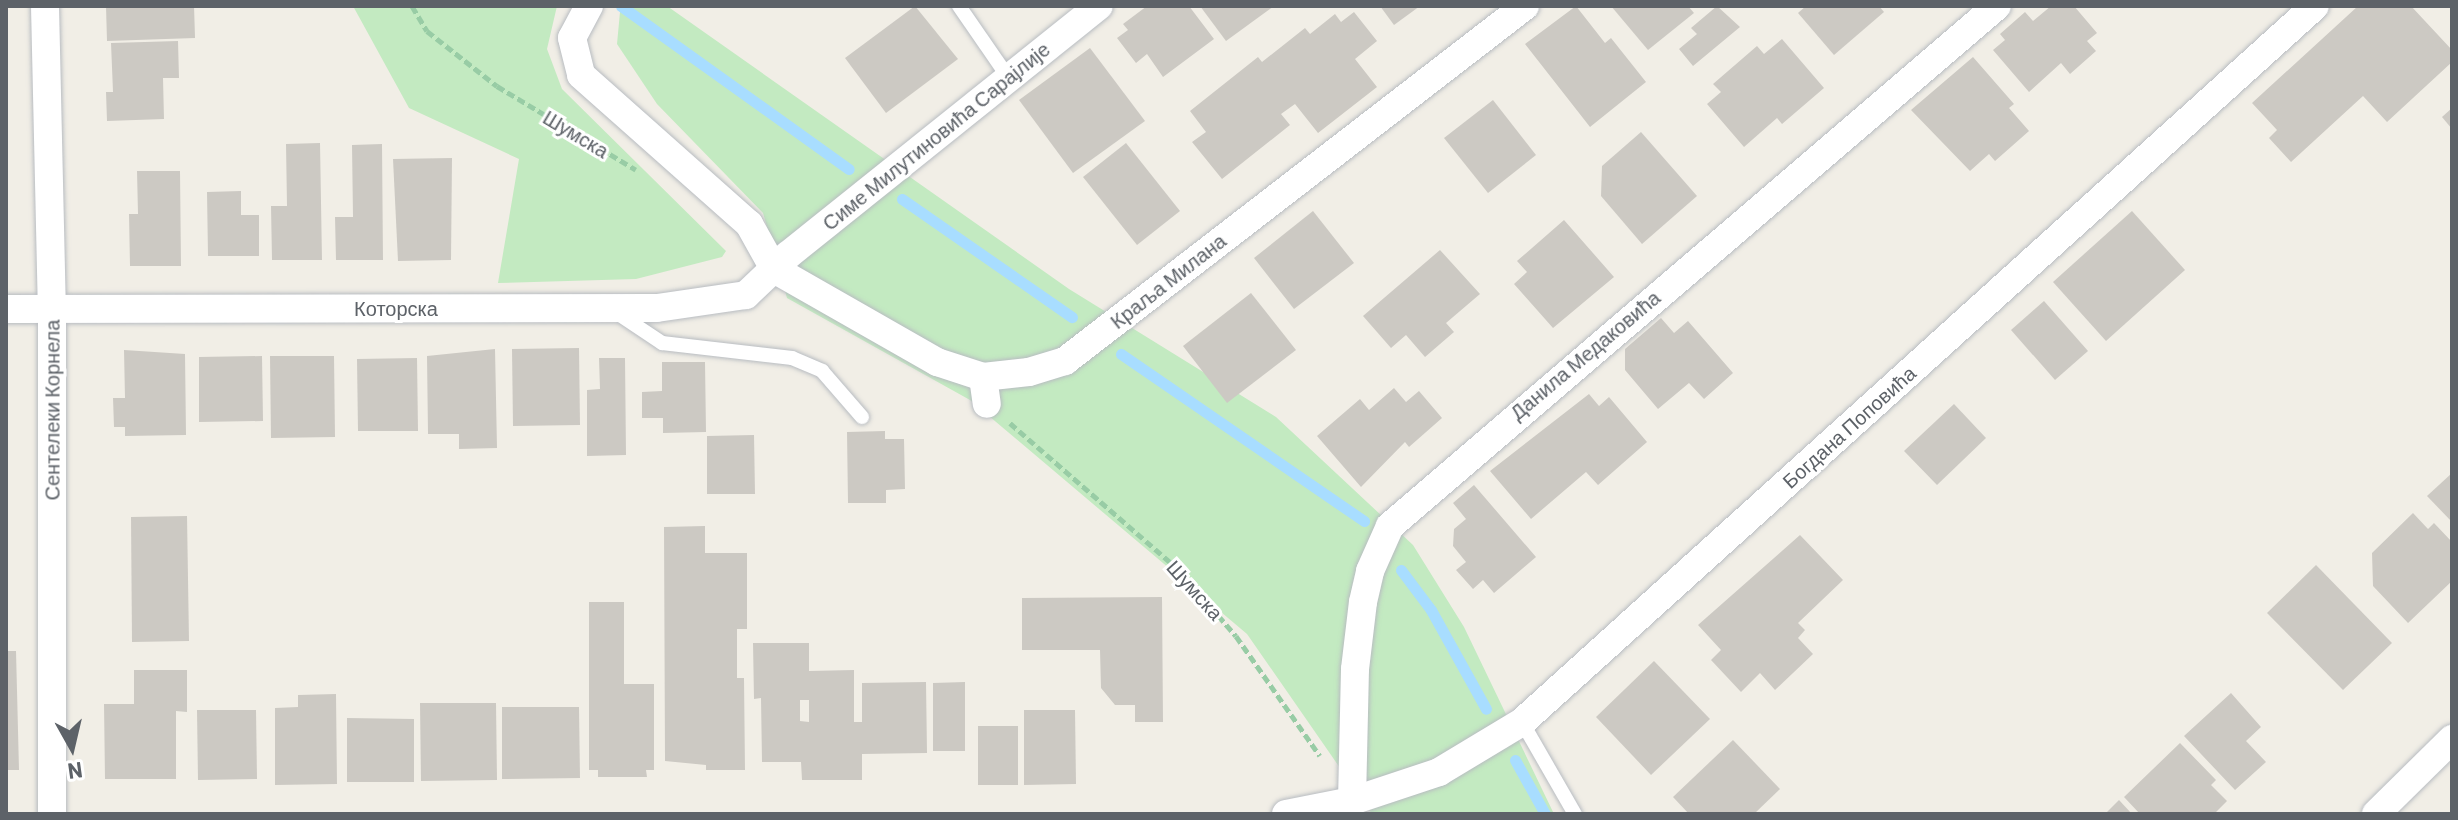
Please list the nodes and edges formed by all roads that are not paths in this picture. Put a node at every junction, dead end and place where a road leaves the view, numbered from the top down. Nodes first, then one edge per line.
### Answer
1 (45, 6) edge
2 (589, 6) edge
3 (959, 6) edge
4 (1099, 6) edge
5 (1525, 6) edge
6 (1997, 6) edge
7 (2315, 6) edge
8 (1008, 77) junction
9 (774, 269) junction
10 (610, 308) junction
11 (6, 309) edge
12 (52, 309) junction
13 (862, 417) dead end
14 (1522, 722) junction
15 (2452, 739) edge
16 (1352, 801) junction
17 (52, 814) edge
18 (1286, 814) edge
19 (1575, 814) edge
20 (2376, 814) edge

1 - 12 street, Сентелеки Корнела
2 - 9 street, Шумска
3 - 8 lane
4 - 8 street, Симе Милутиновића Сарајлије
5 - 9 street, Краља Милана
6 - 16 street, Данила Медаковића
7 - 14 street, Богдана Поповића
8 - 9 street, Симе Милутиновића Сарајлије
9 - 10 street, Которска
10 - 12 street, Которска
10 - 13 lane
11 - 12 street, Которска
12 - 17 street, Сентелеки Корнела
14 - 16 street, Богдана Поповића
14 - 19 lane
15 - 20 street
16 - 18 street, Богдана Поповића

